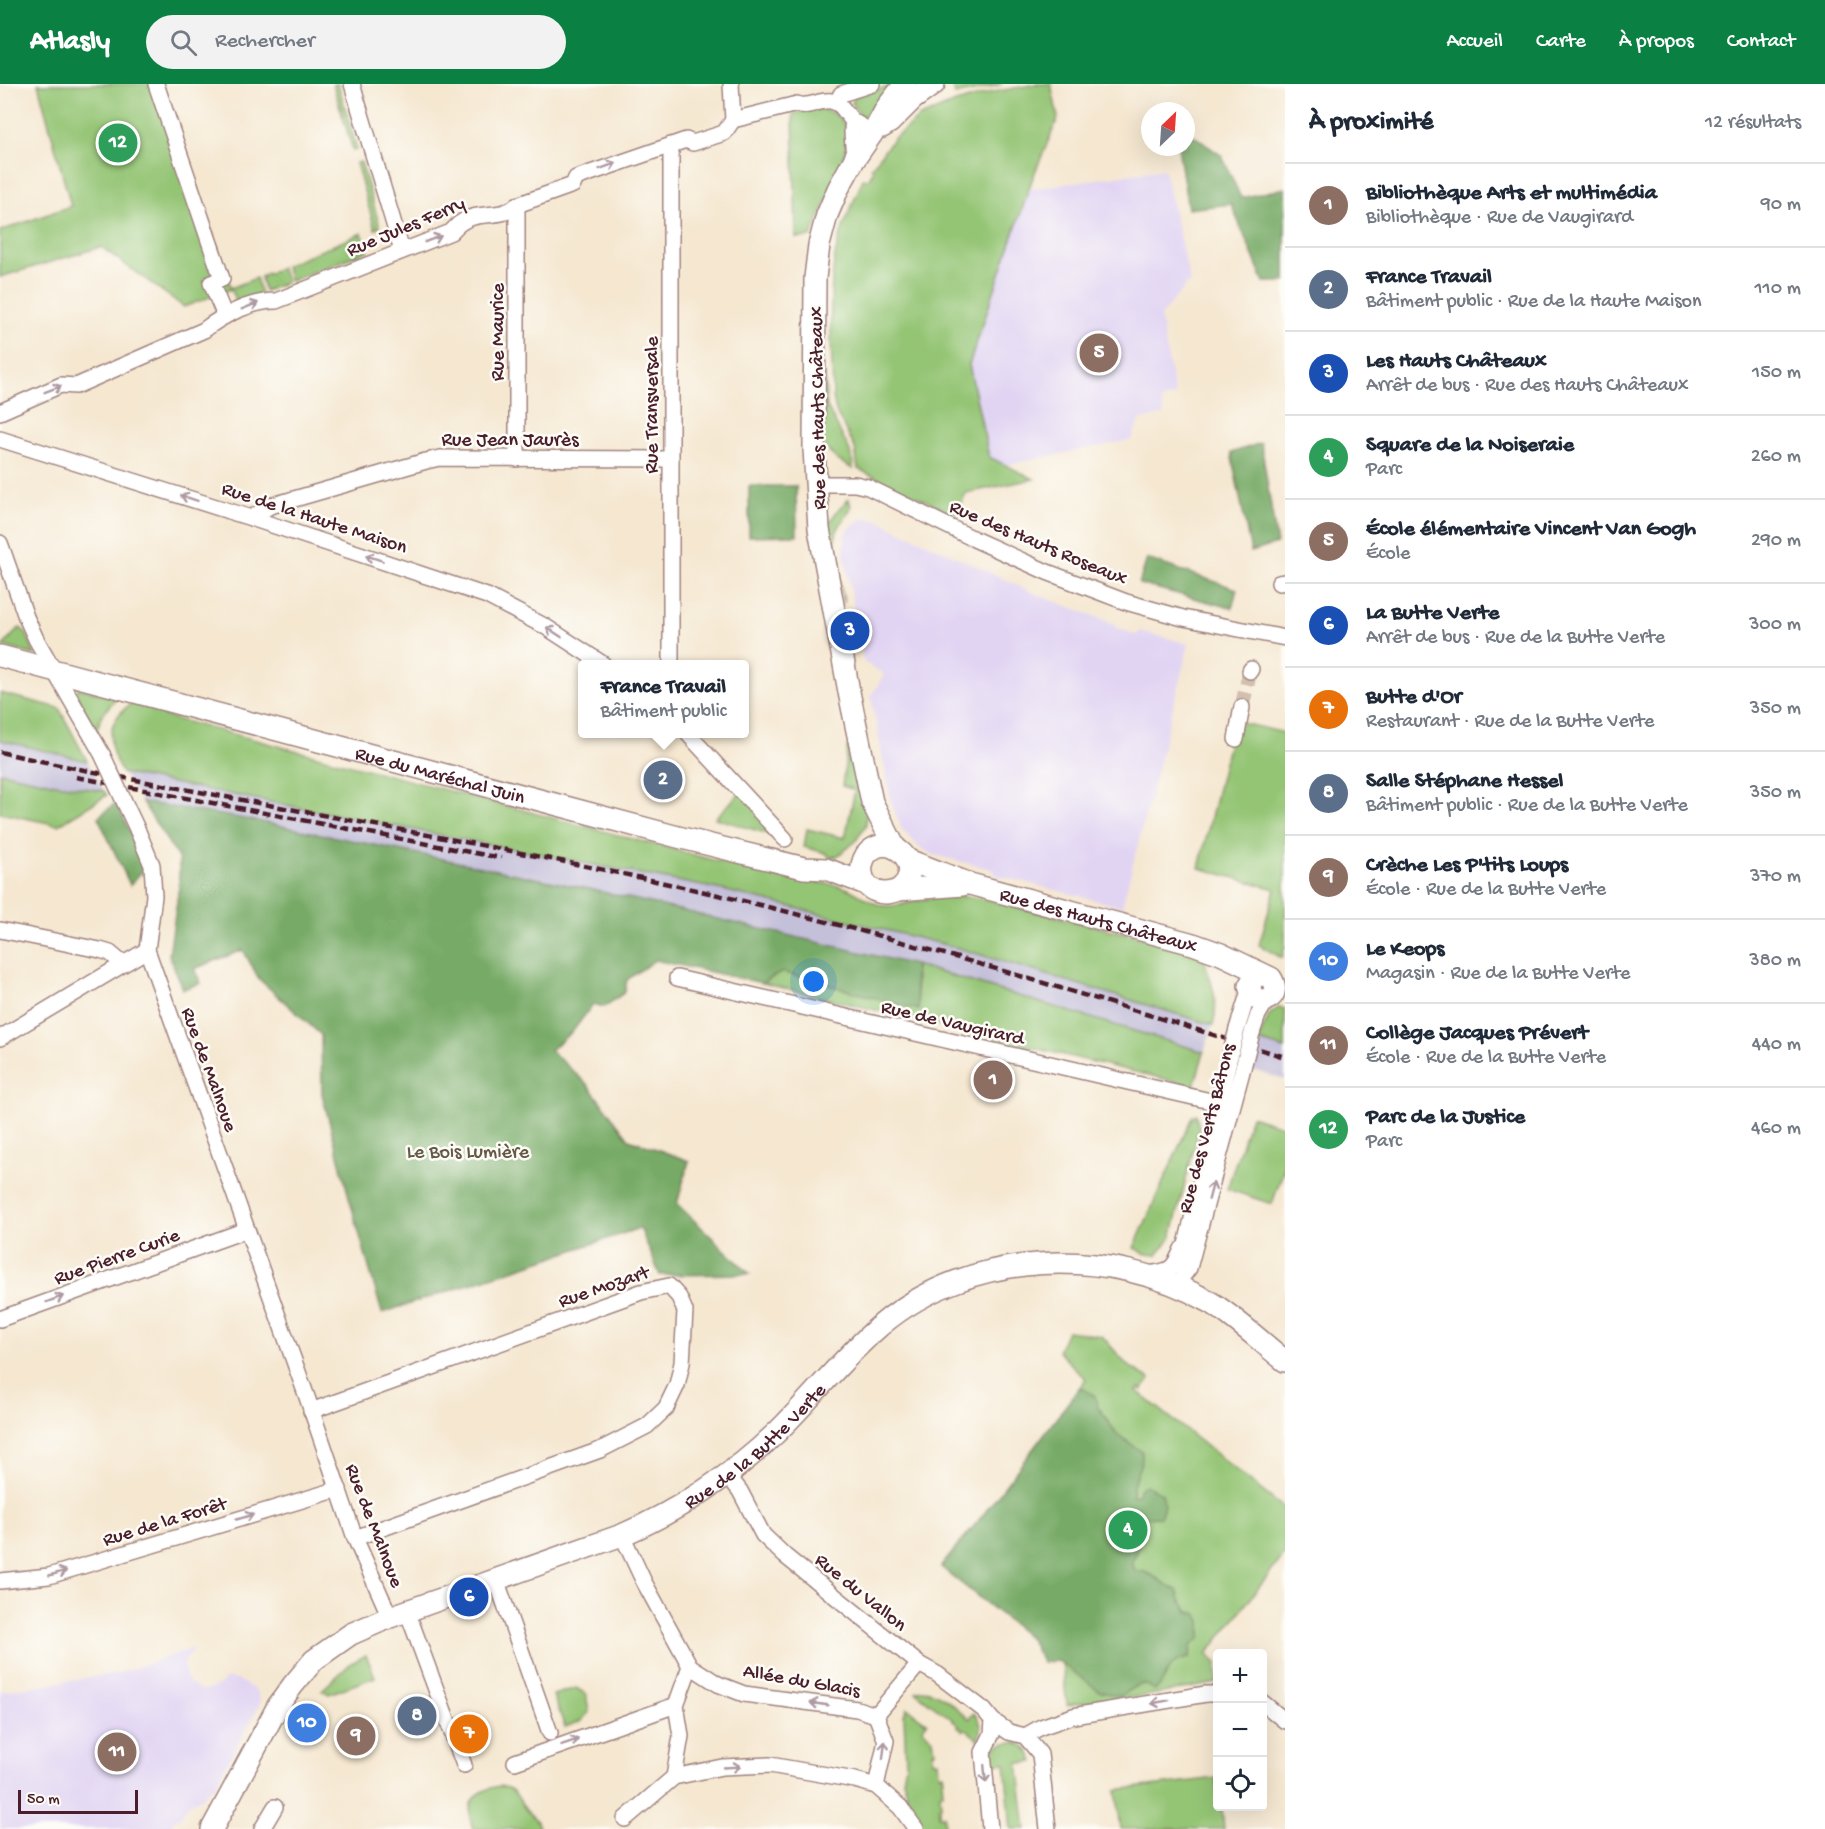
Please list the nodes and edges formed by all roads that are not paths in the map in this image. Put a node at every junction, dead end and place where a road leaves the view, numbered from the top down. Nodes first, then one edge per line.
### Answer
1 (156, 84) edge
2 (352, 84) edge
3 (731, 84) edge
4 (872, 84) edge
5 (905, 84) edge
6 (934, 84) edge
7 (832, 101) junction
8 (733, 120) junction
9 (853, 122) junction
10 (874, 131) junction
11 (671, 145) junction
12 (854, 160) junction
13 (517, 205) junction
14 (402, 251) junction
15 (225, 316) junction
16 (0, 412) edge
17 (0, 439) edge
18 (517, 459) junction
19 (671, 459) junction
20 (816, 484) junction
21 (251, 518) junction
22 (0, 543) edge
23 (1285, 638) edge
24 (0, 656) edge
25 (597, 660) edge
26 (671, 660) edge
27 (55, 672) junction
28 (1242, 707) tunnel mouth
29 (692, 738) edge
30 (1236, 739) dead end
31 (872, 802) junction
32 (785, 839) dead end
33 (869, 852) junction
34 (902, 854) junction
35 (826, 869) junction
36 (866, 884) junction
37 (970, 884) junction
38 (898, 890) junction
39 (0, 930) edge
40 (147, 950) junction
41 (123, 964) junction
42 (677, 978) dead end
43 (1268, 990) edge
44 (0, 1038) edge
45 (1237, 1062) junction
46 (1220, 1103) junction
47 (246, 1230) junction
48 (1186, 1241) junction
49 (1189, 1268) junction
50 (1142, 1275) junction
51 (1176, 1285) junction
52 (1212, 1303) junction
53 (0, 1319) edge
54 (1285, 1361) edge
55 (311, 1411) junction
56 (728, 1474) junction
57 (339, 1489) junction
58 (622, 1534) junction
59 (355, 1538) junction
60 (496, 1579) junction
61 (0, 1581) edge
62 (398, 1614) junction
63 (919, 1664) junction
64 (690, 1666) junction
65 (1213, 1694) edge
66 (1264, 1703) edge
67 (676, 1705) junction
68 (876, 1714) junction
69 (993, 1720) junction
70 (1285, 1721) edge
71 (550, 1733) dead end
72 (1025, 1736) junction
73 (515, 1761) dead end
74 (245, 1764) junction
75 (464, 1765) dead end
76 (674, 1777) junction
77 (876, 1786) junction
78 (275, 1807) dead end
79 (625, 1819) dead end
80 (204, 1829) edge
81 (212, 1829) edge
82 (262, 1829) edge
83 (916, 1829) edge
84 (990, 1829) edge
85 (1048, 1829) edge

1 - 15 street
2 - 14 street
3 - 8 street
4 - 7 street, Rue Jules Ferry
5 - 10 street, Rue des Hauts Châteaux
6 - 10 street, Rue des Hauts Châteaux
7 - 8 street, Rue Jules Ferry
7 - 9 street
8 - 11 street, Rue Jules Ferry
9 - 10 street
9 - 12 street
10 - 12 street, Rue des Hauts Châteaux
13 -> 11 street, Rue Jules Ferry
11 - 19 street, Rue Transversale
12 - 20 street, Rue des Hauts Châteaux
14 -> 13 street, Rue Jules Ferry
13 - 18 street, Rue Maurice
15 -> 14 street, Rue Jules Ferry
16 -> 15 street, Rue Jules Ferry
21 -> 17 street, Rue de la Haute Maison
18 - 19 street, Rue Jean Jaurès
18 - 21 street, Rue Jean Jaurès
19 - 26 street, Rue Transversale
20 - 23 street, Rue des Hauts Roseaux
20 - 31 street, Rue des Hauts Châteaux
25 -> 21 street, Rue de la Haute Maison
22 - 27 street, Rue de Malnoue
24 - 27 street, Rue du Maréchal Juin
27 - 35 street, Rue du Maréchal Juin
27 - 40 street, Rue de Malnoue, bridge
28 - 30 street
29 - 32 street
31 - 33 street, Rue des Hauts Châteaux
31 - 34 street, Rue des Hauts Châteaux
33 - 34 street
33 - 35 street, Rue du Maréchal Juin
33 - 36 street
34 - 37 street, Rue des Hauts Châteaux
34 - 38 street
35 - 36 street, Rue du Maréchal Juin
36 - 38 street
37 - 38 street, Rue des Hauts Châteaux
37 - 43 street, Rue des Hauts Châteaux
39 - 41 street
40 - 41 street
40 - 47 street, Rue de Malnoue
41 - 44 street
42 - 46 street, Rue de Vaugirard
43 - 45 street, Rue des Verts Bâtons, bridge
45 - 46 street, Rue des Verts Bâtons
49 -> 45 street, Rue des Verts Bâtons
46 - 48 street, Rue des Verts Bâtons
53 -> 47 street, Rue Pierre Curie
47 - 55 street, Rue de Malnoue
48 - 50 street, Rue des Verts Bâtons
48 - 51 street, Rue des Verts Bâtons
49 - 51 street, Rue des Verts Bâtons
49 - 52 street
50 - 51 street, Rue de la Butte Verte
50 - 56 street, Rue de la Butte Verte
51 - 52 street, Rue de la Butte Verte
52 - 54 street, Rue de la Butte Verte
55 - 57 street, Rue de Malnoue
55 - 59 street, Rue Mozart
56 - 58 street, Rue de la Butte Verte
56 - 63 street, Rue du Vallon
57 - 59 street, Rue de Malnoue
61 -> 57 street, Rue de la Forêt
58 - 60 street, Rue de la Butte Verte
58 - 64 street, Allée du Glacis
59 - 62 street, Rue de Malnoue
60 - 62 street, Rue de la Butte Verte
60 - 71 street
62 - 74 street, Rue de la Butte Verte
62 - 75 street, Rue de Malnoue
63 - 68 street, Allée du Glacis
63 - 69 street, Rue du Vallon
64 - 67 street
68 -> 64 street, Allée du Glacis
65 -> 72 street
66 - 70 street
73 -> 67 street
67 - 76 street
77 -> 68 street, Allée du Glacis
69 - 72 street, Rue du Vallon
69 -> 84 street
72 - 85 street
74 - 80 street, Rue de la Butte Verte
74 - 81 street, Rue de la Butte Verte
76 -> 77 street
76 - 79 street
77 - 83 street
78 - 82 street

